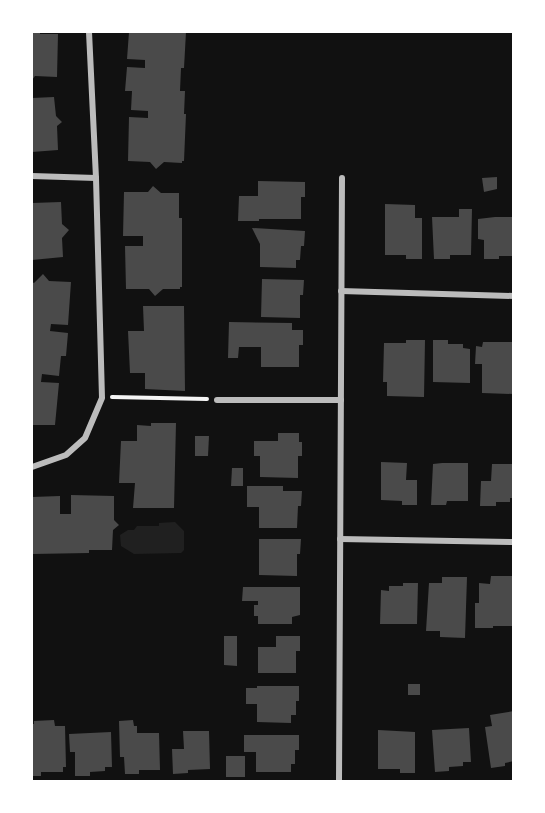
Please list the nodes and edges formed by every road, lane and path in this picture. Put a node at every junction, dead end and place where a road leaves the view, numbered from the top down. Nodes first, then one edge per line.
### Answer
1 (89, 32) edge
2 (32, 176) edge
3 (96, 178) junction
4 (342, 178) dead end
5 (341, 291) junction
6 (513, 296) edge
7 (102, 398) junction
8 (216, 400) joint
9 (341, 400) junction
10 (32, 467) edge
11 (340, 539) junction
12 (513, 543) edge
13 (339, 782) edge

1 - 3 street
2 - 3 street
3 - 7 street
4 - 5 street
5 - 6 street
5 - 9 street
7 - 8 path
7 - 10 street
8 - 9 street
9 - 11 street
11 - 12 street
11 - 13 street

